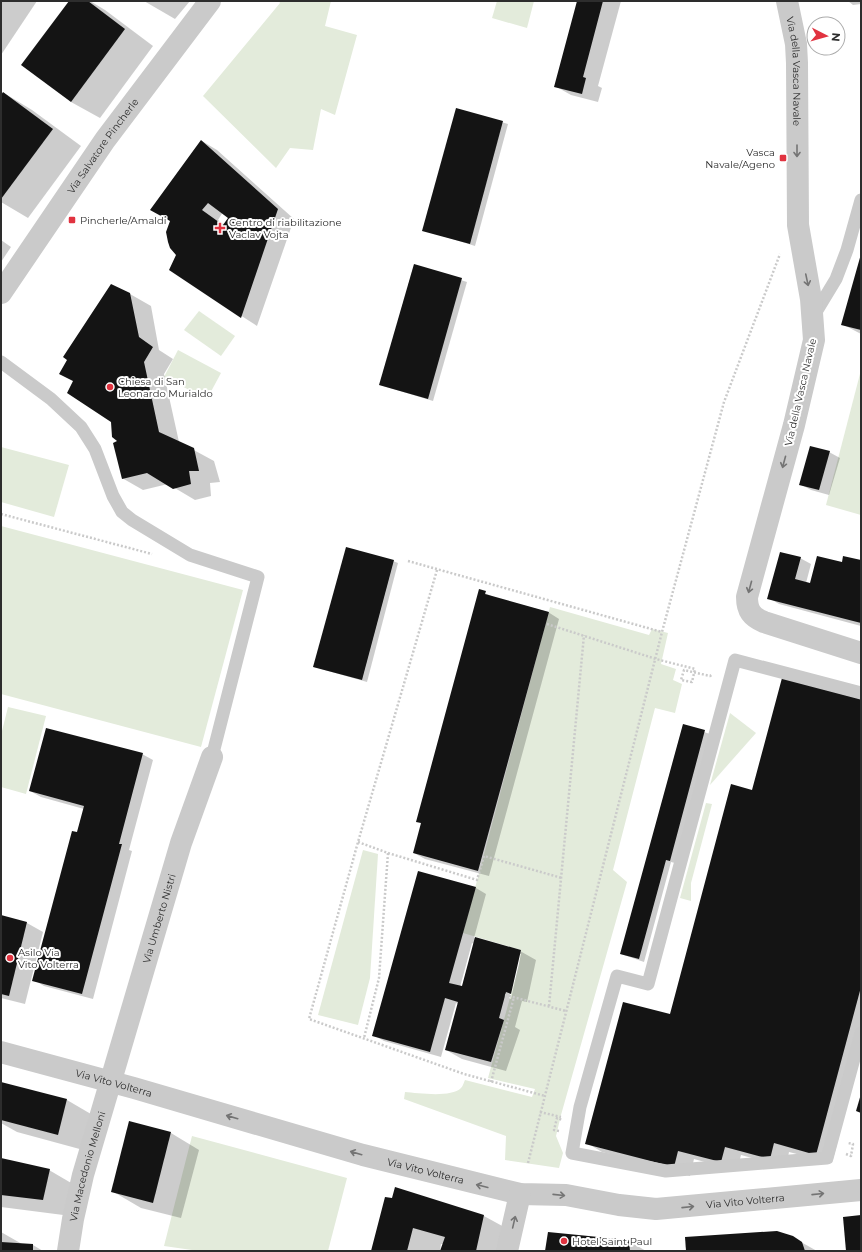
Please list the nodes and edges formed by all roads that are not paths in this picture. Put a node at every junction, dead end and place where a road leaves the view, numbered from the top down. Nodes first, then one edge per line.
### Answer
1 (210, 1) edge
2 (787, 1) edge
3 (861, 200) edge
4 (1, 293) edge
5 (813, 317) junction
6 (1, 362) edge
7 (861, 653) edge
8 (861, 694) edge
9 (212, 757) joint
10 (861, 1033) edge
11 (1, 1052) edge
12 (111, 1082) junction
13 (861, 1190) edge
14 (520, 1194) junction
15 (68, 1251) edge
16 (507, 1251) edge

1 - 4 street, Via Salvatore Pincherle
2 -> 5 street, Via della Vasca Navale
3 - 5 lane
5 -> 7 street, Via della Vasca Navale
6 - 9 lane
8 - 10 lane
9 - 12 street, Via Umberto Nistri
11 - 12 street, Via Vito Volterra
14 -> 12 street, Via Vito Volterra
12 - 15 street, Via Macedonio Melloni
14 -> 13 street, Via Vito Volterra
16 -> 14 street

